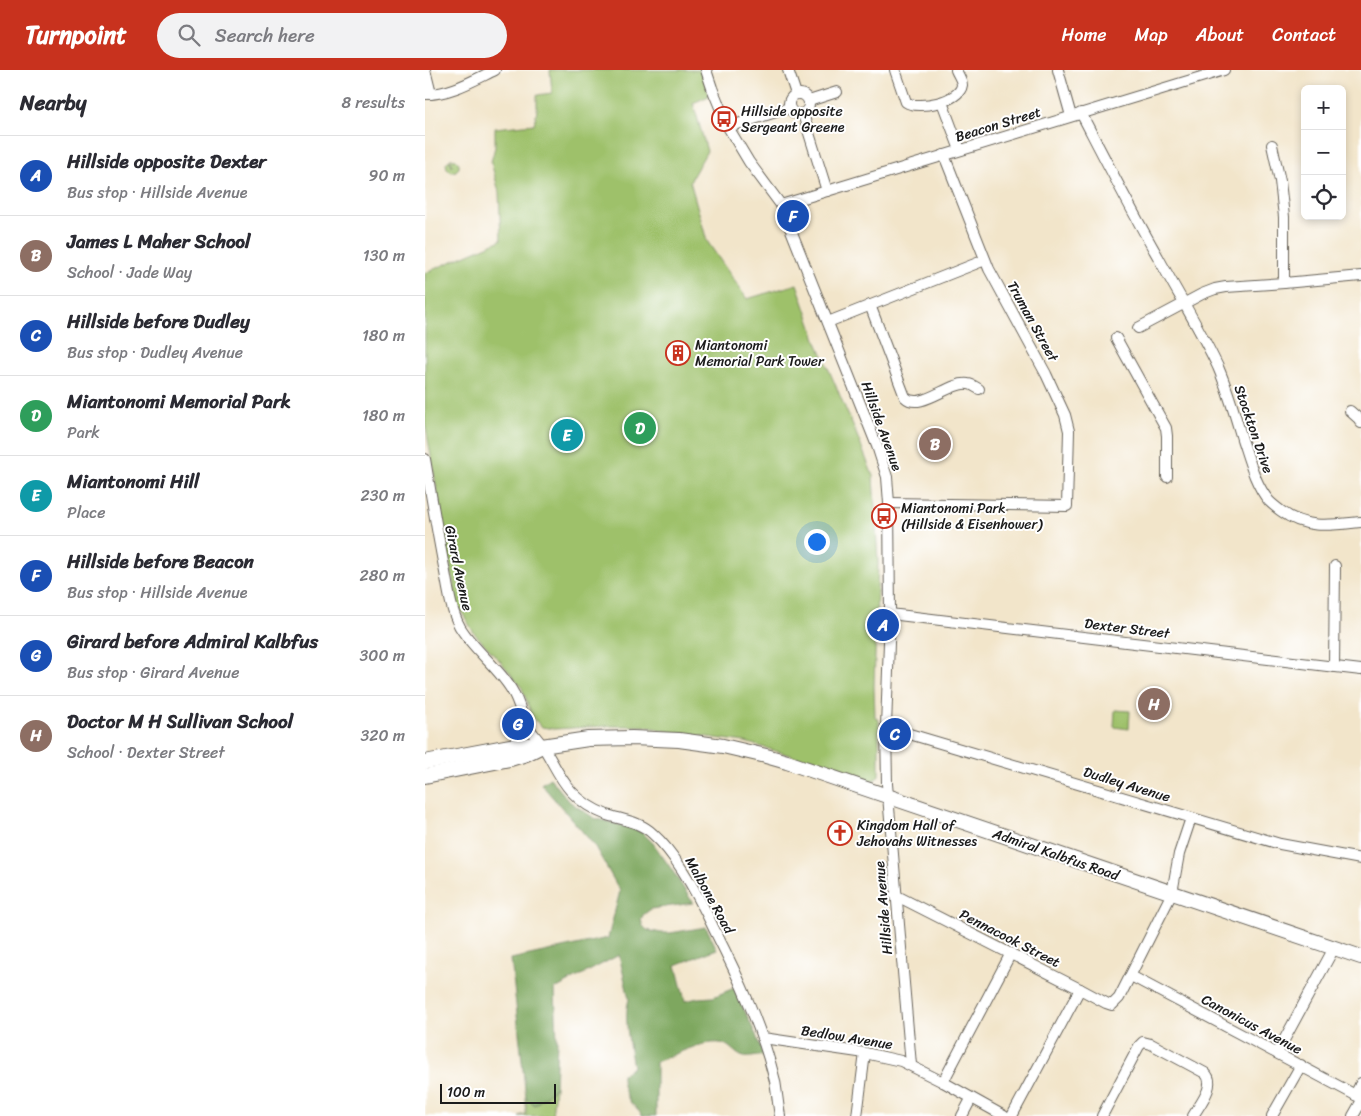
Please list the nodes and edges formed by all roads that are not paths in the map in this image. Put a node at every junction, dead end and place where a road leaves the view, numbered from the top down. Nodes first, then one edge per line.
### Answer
1 (425, 70) edge
2 (495, 70) edge
3 (706, 70) edge
4 (789, 70) edge
5 (895, 70) edge
6 (956, 70) edge
7 (1057, 70) edge
8 (1185, 70) edge
9 (1224, 70) edge
10 (1189, 81) junction
11 (837, 92) dead end
12 (428, 94) edge
13 (796, 94) junction
14 (809, 101) junction
15 (942, 102) junction
16 (789, 108) junction
17 (803, 114) junction
18 (1076, 115) junction
19 (728, 127) junction
20 (1272, 145) dead end
21 (960, 150) junction
22 (944, 156) junction
23 (827, 190) junction
24 (781, 205) junction
25 (985, 260) junction
26 (1361, 276) edge
27 (1283, 283) junction
28 (1184, 304) junction
29 (870, 305) junction
30 (828, 322) junction
31 (1138, 328) dead end
32 (1118, 342) dead end
33 (979, 389) dead end
34 (1350, 412) dead end
35 (1361, 423) edge
36 (425, 459) edge
37 (1167, 476) dead end
38 (889, 502) junction
39 (1361, 522) edge
40 (1335, 566) dead end
41 (890, 614) junction
42 (1334, 667) junction
43 (1361, 670) edge
44 (887, 727) junction
45 (542, 746) junction
46 (425, 762) edge
47 (425, 776) edge
48 (888, 796) junction
49 (1191, 818) junction
50 (1361, 858) edge
51 (1172, 893) junction
52 (895, 895) junction
53 (1334, 948) junction
54 (1011, 953) junction
55 (1361, 957) edge
56 (1131, 976) junction
57 (1080, 989) junction
58 (763, 1038) junction
59 (865, 1053) junction
60 (1277, 1053) junction
61 (911, 1065) junction
62 (1301, 1065) junction
63 (943, 1082) junction
64 (1361, 1083) edge
65 (971, 1098) junction
66 (1359, 1099) edge
67 (780, 1116) edge
68 (857, 1116) edge
69 (962, 1116) edge
70 (1004, 1116) edge
71 (1012, 1116) edge
72 (1101, 1116) edge
73 (1193, 1116) edge
74 (1272, 1116) edge
75 (1353, 1116) edge

1 - 12 street
2 - 12 street
3 - 19 street, Hillside Avenue
4 - 13 street
5 - 15 street
6 - 15 street
7 - 18 street, Stockton Drive
8 - 10 street
9 - 10 street, Beacon Street
10 - 18 street, Beacon Street
11 - 14 street
13 - 14 street
13 - 16 street
14 - 17 street
15 - 21 street
16 - 17 street
16 - 19 street
17 - 23 street
18 - 21 street, Beacon Street
18 - 28 street, Stockton Drive
19 - 24 street, Hillside Avenue
20 - 27 street
21 - 22 street, Beacon Street
22 - 23 street, Beacon Street
22 - 25 street, Truman Street
23 - 24 street, Beacon Street
24 - 30 street, Hillside Avenue
25 - 29 street
25 - 38 street, Truman Street
26 - 27 street
27 - 28 street
28 - 31 street
28 - 39 street, Stockton Drive
29 - 30 street
29 - 33 street
30 - 38 street, Hillside Avenue
32 - 37 street
34 - 35 street
36 - 45 street, Girard Avenue
38 - 41 street, Hillside Avenue
40 - 42 street
41 - 42 street, Dexter Street
41 - 44 street, Hillside Avenue
42 - 43 street, Dexter Street
44 - 48 street, Hillside Avenue
44 - 49 street, Dudley Avenue
45 - 46 main road, Admiral Kalbfus Road
45 - 47 main road, Admiral Kalbfus Road
45 - 48 main road, Admiral Kalbfus Road
45 - 58 street, Malbone Road
48 - 51 main road, Admiral Kalbfus Road
48 - 52 street, Hillside Avenue
49 - 50 street, Dudley Avenue
49 - 51 street
51 - 53 main road, Admiral Kalbfus Road
51 - 56 street
52 - 54 street, Pennacook Street
52 - 61 street, Hillside Avenue
53 - 55 main road, Admiral Kalbfus Road
53 - 60 street
54 - 57 street, Pennacook Street
54 - 63 street
56 - 57 street, Pennacook Street
56 - 60 street, Canonicus Avenue
57 - 71 street
58 - 59 street, Bedlow Avenue
58 - 67 street, Malbone Road
59 - 61 street, Bedlow Avenue
59 - 68 street
60 - 62 street, Canonicus Avenue
61 - 63 street, Bedlow Avenue
62 - 66 street, Canonicus Avenue
62 - 74 street
63 - 65 street, Bedlow Avenue
64 - 66 street
65 - 69 street
65 - 70 street, Bedlow Avenue
66 - 75 street
72 - 73 street

